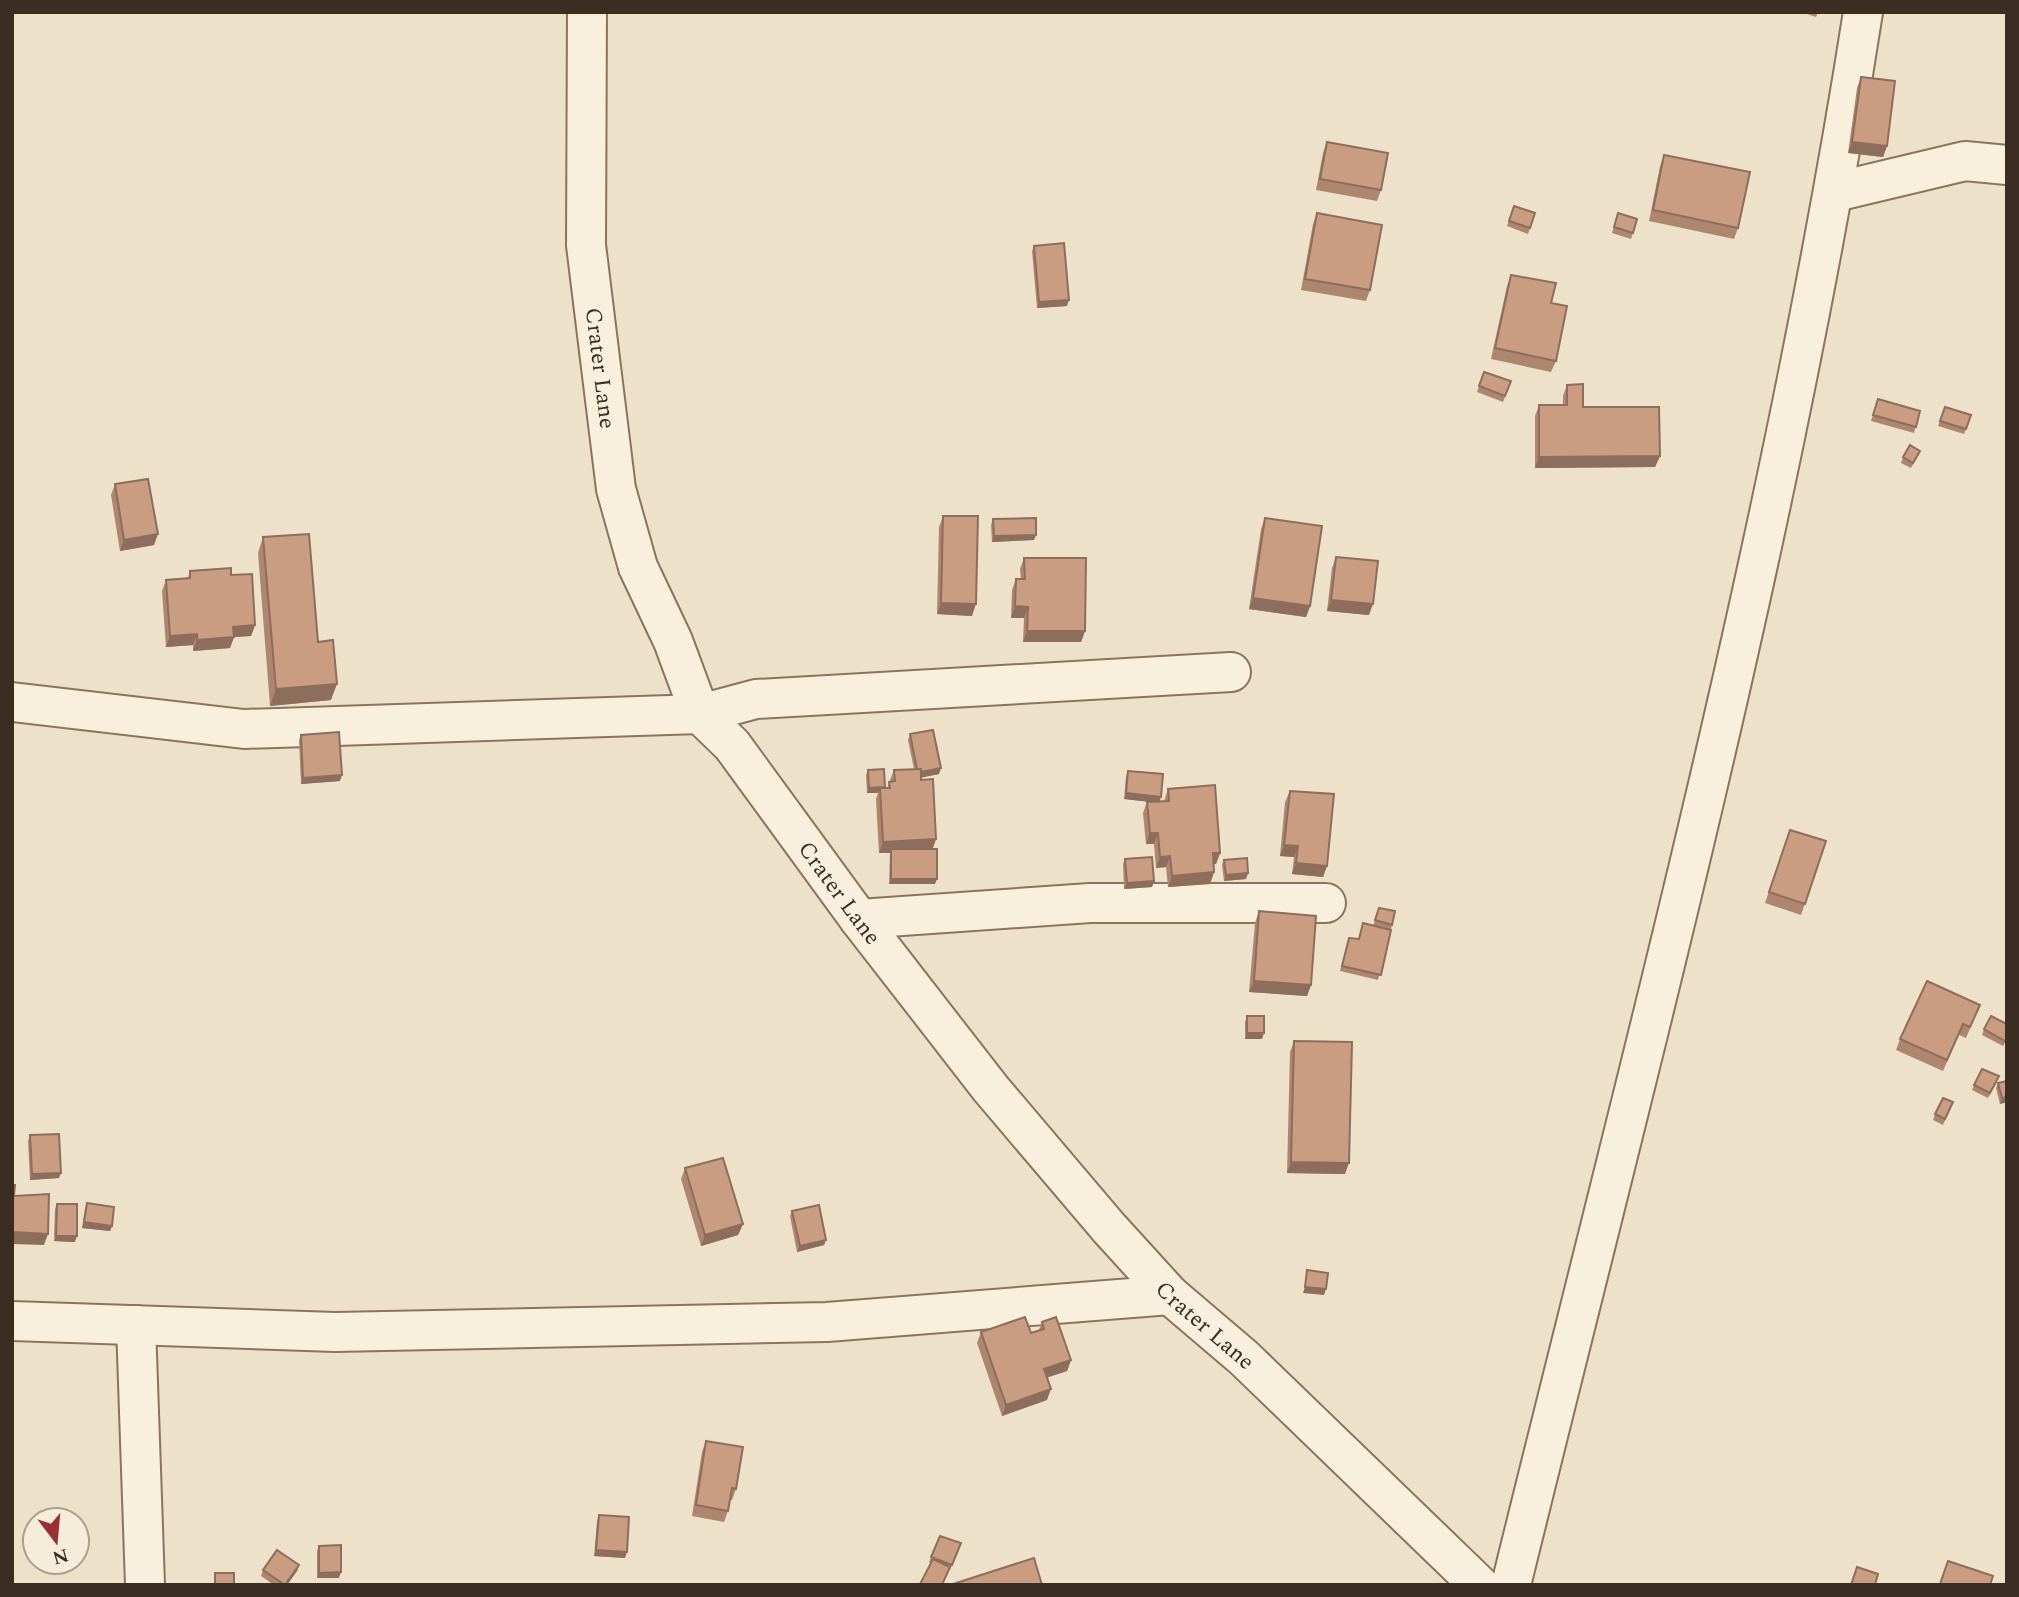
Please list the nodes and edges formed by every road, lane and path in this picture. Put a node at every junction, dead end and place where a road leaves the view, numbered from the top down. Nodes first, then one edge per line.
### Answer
1 (587, 12) edge
2 (1863, 12) edge
3 (2007, 165) edge
4 (1835, 192) junction
5 (1231, 672) dead end
6 (12, 702) edge
7 (700, 714) junction
8 (1326, 903) dead end
9 (859, 919) junction
10 (1170, 1295) junction
11 (12, 1321) edge
12 (136, 1325) junction
13 (145, 1585) edge
14 (1479, 1585) edge
15 (1511, 1585) edge

1 - 7 street, Crater Lane
2 - 4 street
3 - 4 street
4 - 15 street
5 - 7 street
6 - 7 street
7 - 9 street, Crater Lane
8 - 9 street
9 - 10 street, Crater Lane
10 - 12 street
10 - 14 street, Crater Lane
11 - 12 street
12 - 13 street

